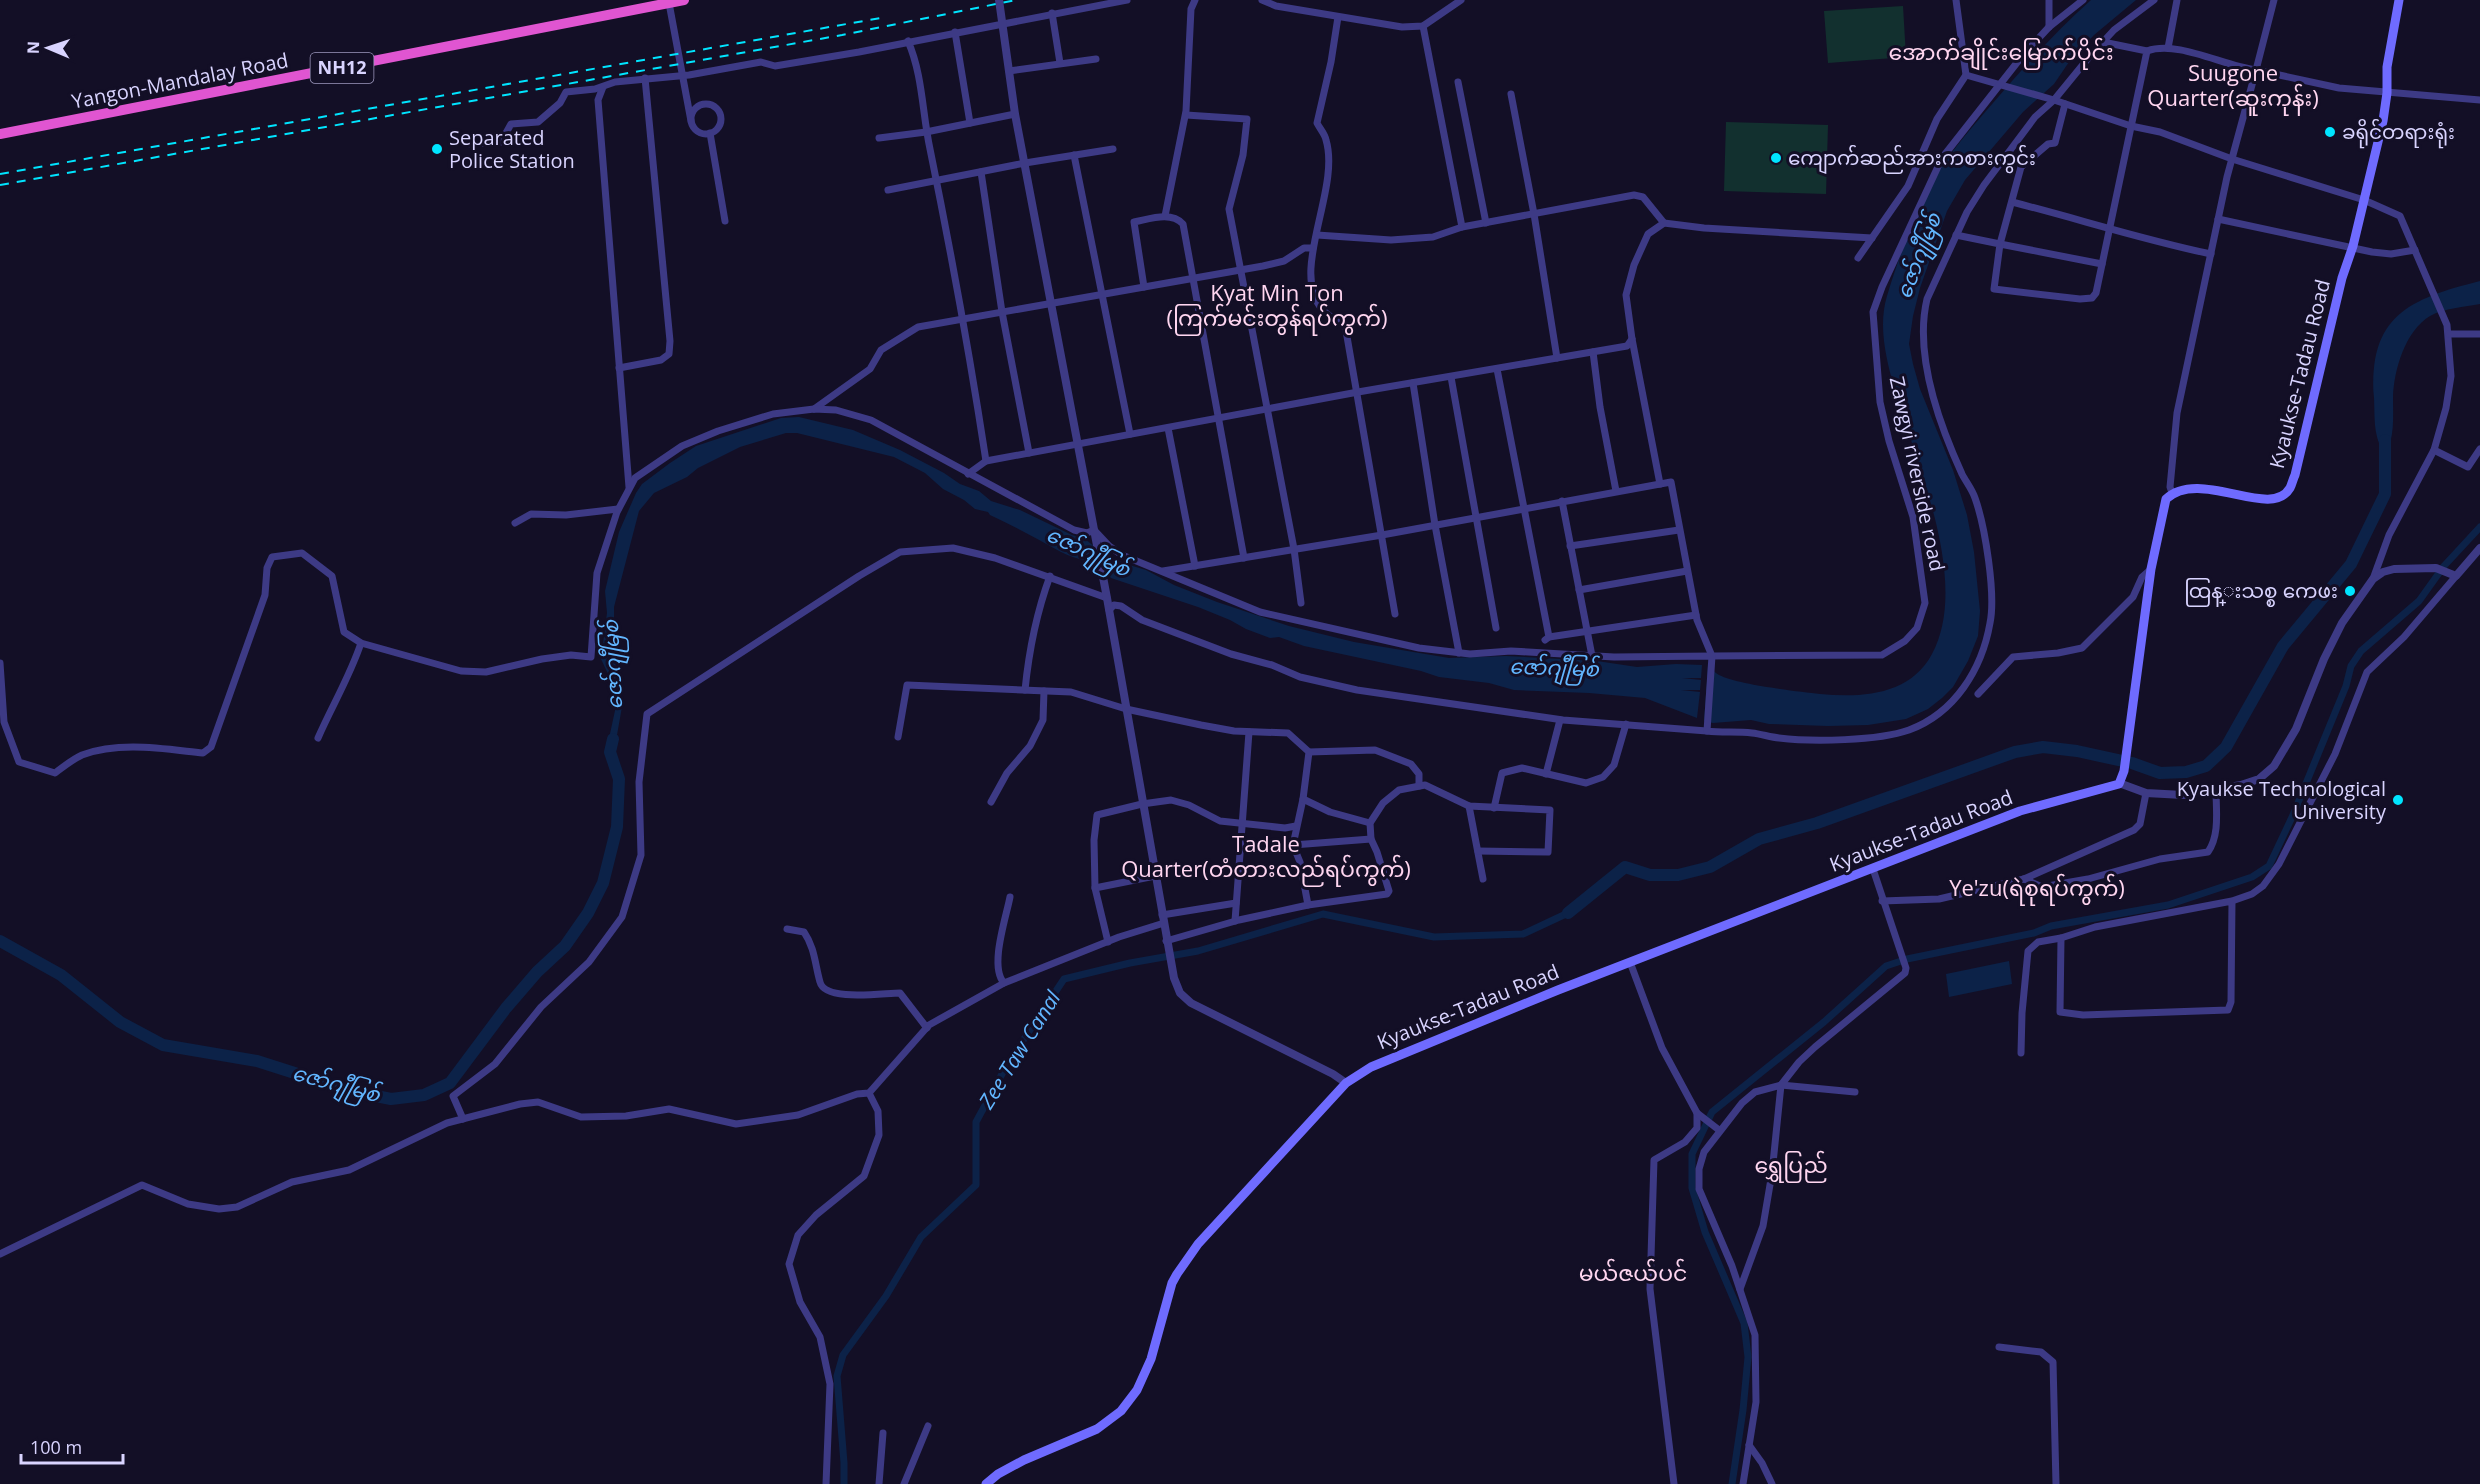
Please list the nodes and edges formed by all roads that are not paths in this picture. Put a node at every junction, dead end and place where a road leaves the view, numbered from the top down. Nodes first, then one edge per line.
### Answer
1 (684, 0) edge
2 (999, 0) edge
3 (1127, 0) edge
4 (1195, 0) edge
5 (1262, 0) edge
6 (1461, 0) edge
7 (1956, 0) edge
8 (2049, 0) edge
9 (2083, 0) edge
10 (2154, 0) edge
11 (2177, 0) edge
12 (2274, 0) edge
13 (2399, 0) edge
14 (669, 3) junction
15 (1052, 13) junction
16 (1338, 17) junction
17 (1003, 23) junction
18 (1423, 26) junction
19 (2049, 27) junction
20 (956, 32) junction
21 (908, 41) junction
22 (2103, 42) junction
23 (2168, 48) junction
24 (2147, 51) junction
25 (1096, 59) dead end
26 (1060, 63) junction
27 (2256, 70) junction
28 (1009, 71) junction
29 (683, 75) junction
30 (1966, 75) junction
31 (645, 78) junction
32 (1458, 82) dead end
33 (2001, 85) junction
34 (603, 87) junction
35 (2387, 93) junction
36 (1511, 94) dead end
37 (2054, 100) junction
38 (2480, 100) edge
39 (2065, 104) junction
40 (1015, 114) junction
41 (1186, 115) junction
42 (691, 121) junction
43 (970, 123) junction
44 (2132, 126) junction
45 (926, 132) junction
46 (710, 133) junction
47 (0, 134) edge
48 (879, 138) dead end
49 (469, 144) dead end
50 (1113, 149) dead end
51 (1074, 155) junction
52 (2232, 159) junction
53 (1025, 163) junction
54 (981, 171) junction
55 (936, 181) junction
56 (888, 190) dead end
57 (2364, 200) junction
58 (2013, 202) junction
59 (1534, 213) junction
60 (1165, 216) junction
61 (2218, 219) junction
62 (725, 221) dead end
63 (1486, 223) junction
64 (1665, 223) junction
65 (1462, 227) junction
66 (2110, 227) junction
67 (1317, 235) junction
68 (1956, 235) junction
69 (1872, 238) junction
70 (2000, 244) junction
71 (2352, 246) junction
72 (1313, 248) junction
73 (2415, 250) junction
74 (2211, 254) junction
75 (1858, 258) dead end
76 (2103, 264) junction
77 (1240, 270) junction
78 (1193, 278) junction
79 (1144, 287) junction
80 (1101, 294) junction
81 (1051, 303) junction
82 (1002, 312) junction
83 (964, 319) junction
84 (2449, 334) junction
85 (2480, 334) edge
86 (1632, 339) junction
87 (1593, 352) junction
88 (1557, 358) junction
89 (620, 368) junction
90 (1497, 369) junction
91 (1450, 376) junction
92 (1413, 383) junction
93 (1358, 392) junction
94 (814, 409) junction
95 (1268, 409) junction
96 (1217, 418) junction
97 (1168, 428) junction
98 (1130, 434) junction
99 (1078, 444) junction
100 (2480, 448) edge
101 (2434, 450) junction
102 (1029, 453) junction
103 (986, 460) junction
104 (968, 474) junction
105 (1660, 484) junction
106 (629, 489) junction
107 (1616, 491) junction
108 (2172, 494) junction
109 (1562, 501) junction
110 (1522, 508) junction
111 (618, 509) junction
112 (1476, 517) junction
113 (515, 523) dead end
114 (1435, 525) junction
115 (1680, 530) junction
116 (1095, 534) junction
117 (1382, 535) junction
118 (1570, 546) junction
119 (2480, 548) edge
120 (1294, 549) junction
121 (1244, 558) junction
122 (1195, 566) junction
123 (2151, 569) junction
124 (1687, 571) junction
125 (1161, 572) junction
126 (2452, 573) junction
127 (1050, 576) junction
128 (2373, 579) junction
129 (1579, 590) junction
130 (1107, 598) junction
131 (1301, 603) dead end
132 (1109, 610) junction
133 (1395, 614) dead end
134 (1696, 615) junction
135 (1496, 628) dead end
136 (1589, 632) junction
137 (361, 643) junction
138 (1459, 653) junction
139 (1592, 656) junction
140 (1712, 656) junction
141 (0, 663) edge
142 (1025, 690) junction
143 (1044, 691) junction
144 (1978, 694) dead end
145 (1126, 709) junction
146 (1560, 720) junction
147 (1626, 724) junction
148 (1707, 731) junction
149 (1249, 732) junction
150 (318, 738) dead end
151 (898, 738) dead end
152 (1309, 752) junction
153 (1546, 774) junction
154 (2119, 783) junction
155 (1419, 786) junction
156 (2216, 790) junction
157 (2146, 793) junction
158 (1303, 800) junction
159 (991, 802) dead end
160 (1142, 804) junction
161 (1469, 806) junction
162 (1494, 808) junction
163 (1241, 823) junction
164 (1370, 823) junction
165 (1296, 826) junction
166 (1371, 839) junction
167 (1293, 845) junction
168 (1478, 851) junction
169 (1873, 869) junction
170 (1155, 876) junction
171 (1483, 879) dead end
172 (2024, 879) junction
173 (1095, 888) junction
174 (1010, 897) dead end
175 (1882, 901) junction
176 (2232, 902) junction
177 (1236, 903) junction
178 (1308, 905) junction
179 (1163, 919) junction
180 (1235, 921) junction
181 (788, 929) dead end
182 (2061, 938) junction
183 (1108, 942) junction
184 (1167, 944) junction
185 (1630, 962) junction
186 (1004, 983) junction
187 (927, 1028) junction
188 (2021, 1053) dead end
189 (1346, 1083) junction
190 (1781, 1085) junction
191 (1856, 1092) dead end
192 (869, 1093) junction
193 (1697, 1113) junction
194 (464, 1119) junction
195 (1719, 1130) junction
196 (0, 1254) edge
197 (1740, 1289) junction
198 (1999, 1347) dead end
199 (928, 1426) dead end
200 (883, 1433) dead end
201 (1749, 1445) junction
202 (826, 1484) edge
203 (879, 1484) edge
204 (904, 1484) edge
205 (986, 1484) edge
206 (1674, 1484) edge
207 (1743, 1484) edge
208 (1772, 1484) edge
209 (2056, 1484) edge

1 - 14 highway, Yangon-Mandalay Road / NH12
2 - 17 street
3 - 15 street
4 - 41 street
5 - 16 street
6 - 18 street
7 - 30 street
8 - 19 street
9 - 19 street, Zawgyi riverside road
10 - 22 street, Zawgyi riverside road
11 - 23 street
12 - 27 street
13 - 35 main road, Kyaukse-Tadau Road
14 - 29 street
14 - 47 highway, Yangon-Mandalay Road / NH12
15 - 17 street
15 - 26 street
16 - 18 street
16 - 67 street
17 - 20 street
17 - 28 street
18 - 65 street
19 - 33 street, Zawgyi riverside road
20 - 21 street
20 - 43 street
21 - 29 street
21 - 45 street
22 - 24 street
22 - 37 street, Zawgyi riverside road
23 - 24 street
23 - 27 street
24 - 44 street
25 - 26 street
26 - 28 street
27 - 35 street
27 - 52 street
28 - 40 street
29 - 31 street
29 - 42 street
30 - 33 street
30 - 69 street
31 - 34 street
31 - 89 street
32 - 63 street
33 - 37 street
33 - 140 street, Zawgyi riverside road
34 - 49 street
34 - 89 street
35 - 38 street
35 - 57 main road, Kyaukse-Tadau Road
36 - 59 street
37 - 39 street
37 - 68 street, Zawgyi riverside road
39 - 44 street
39 - 58 street
40 - 43 street
40 - 53 street
41 - 60 street
41 - 77 street
42 - 46 street
42 - 46 street
43 - 45 street
44 - 52 street
44 - 66 street
45 - 48 street
45 - 55 street
46 - 62 street
50 - 51 street
51 - 53 street
51 - 80 street
52 - 57 street
52 - 61 street
53 - 54 street
53 - 81 street
54 - 55 street
54 - 82 street
55 - 56 street
55 - 83 street
57 - 71 main road, Kyaukse-Tadau Road
57 - 73 street
58 - 66 street
58 - 70 street
59 - 63 street
59 - 64 street
59 - 88 street
60 - 78 street
60 - 79 street
61 - 71 street
61 - 74 street
63 - 65 street
64 - 69 street
64 - 86 street
65 - 67 street
66 - 74 street
66 - 76 street
67 - 72 street
68 - 70 street
68 - 148 street, Zawgyi riverside road
69 - 75 street
70 - 76 street
70 - 76 street
71 - 73 street
71 - 108 main road, Kyaukse-Tadau Road
72 - 77 street
72 - 93 street
73 - 84 street
74 - 108 street
77 - 78 street
77 - 95 street
78 - 79 street
78 - 96 street
79 - 80 street
80 - 81 street
80 - 98 street
81 - 82 street
81 - 99 street
82 - 83 street
82 - 102 street
83 - 94 street
83 - 103 street
84 - 85 street
84 - 101 street
86 - 87 street
86 - 105 street
87 - 88 street
87 - 107 street
88 - 90 street
89 - 106 street
90 - 91 street
90 - 110 street
91 - 92 street
91 - 112 street
92 - 93 street
92 - 114 street
93 - 95 street
93 - 117 street
94 - 104 street
94 - 106 street
95 - 96 street
95 - 120 street
96 - 97 street
96 - 121 street
97 - 98 street
97 - 122 street
98 - 99 street
99 - 102 street
99 - 116 street
100 - 101 street
101 - 128 street
102 - 103 street
103 - 104 street
104 - 116 street
105 - 107 street
105 - 115 street
106 - 111 street
107 - 109 street
108 - 123 main road
109 - 110 street
109 - 118 street
110 - 112 street
110 - 136 street
111 - 113 street
111 - 137 street
112 - 114 street
112 - 135 street
114 - 117 street
114 - 138 street
115 - 118 street
115 - 124 street
116 - 125 street, Zawgyi riverside road
116 - 130 street
117 - 120 street
117 - 133 street
118 - 129 street
119 - 126 street
120 - 121 street
120 - 131 street
121 - 122 street
122 - 125 street
123 - 144 street
123 - 154 main road
124 - 129 street
124 - 134 street
125 - 138 street, Zawgyi riverside road
126 - 128 street
126 - 176 street
127 - 130 street
127 - 142 street
127 - 194 street
128 - 156 street
129 - 136 street
130 - 132 street
132 - 145 street
132 - 146 street, Zawgyi riverside road
134 - 136 street
134 - 140 street
136 - 139 street
137 - 141 street
137 - 150 street
138 - 139 street, Zawgyi riverside road
139 - 140 street, Zawgyi riverside road
140 - 148 street
142 - 143 street
142 - 151 street
143 - 145 street
143 - 159 street
145 - 149 street
145 - 160 street
146 - 147 street, Zawgyi riverside road
146 - 153 street
147 - 148 street, Zawgyi riverside road
147 - 153 street
149 - 152 street
149 - 163 street
152 - 155 street
152 - 158 street
153 - 162 street
154 - 157 street
154 - 169 main road, Kyaukse-Tadau Road
155 - 161 street
155 - 164 street
156 - 157 street
156 - 172 street
157 - 172 street
158 - 164 street
158 - 165 street
160 - 163 street
160 - 170 street
160 - 173 street
161 - 162 street
161 - 168 street
162 - 168 street
163 - 165 street
163 - 177 street
164 - 166 street
165 - 167 street
166 - 167 street
166 - 178 street
167 - 178 street
168 - 171 street
169 - 175 street
169 - 185 main road, Kyaukse-Tadau Road
170 - 173 street
170 - 179 street
172 - 175 street
173 - 183 street
174 - 186 street
175 - 190 street
176 - 182 street
176 - 182 street
177 - 179 street
177 - 180 street
178 - 180 street
179 - 183 street
179 - 184 street
180 - 184 street
181 - 187 street
182 - 188 street
183 - 186 street
184 - 189 street
185 - 189 main road, Kyaukse-Tadau Road
185 - 193 street
186 - 187 street
187 - 192 street
189 - 205 main road, Kyaukse-Tadau Road
190 - 191 street
190 - 195 street
190 - 197 street
192 - 194 street
192 - 202 street
193 - 195 street
193 - 206 street
194 - 196 street
195 - 197 street
197 - 201 street
198 - 209 street
199 - 204 street
200 - 203 street
201 - 207 street
201 - 208 street

